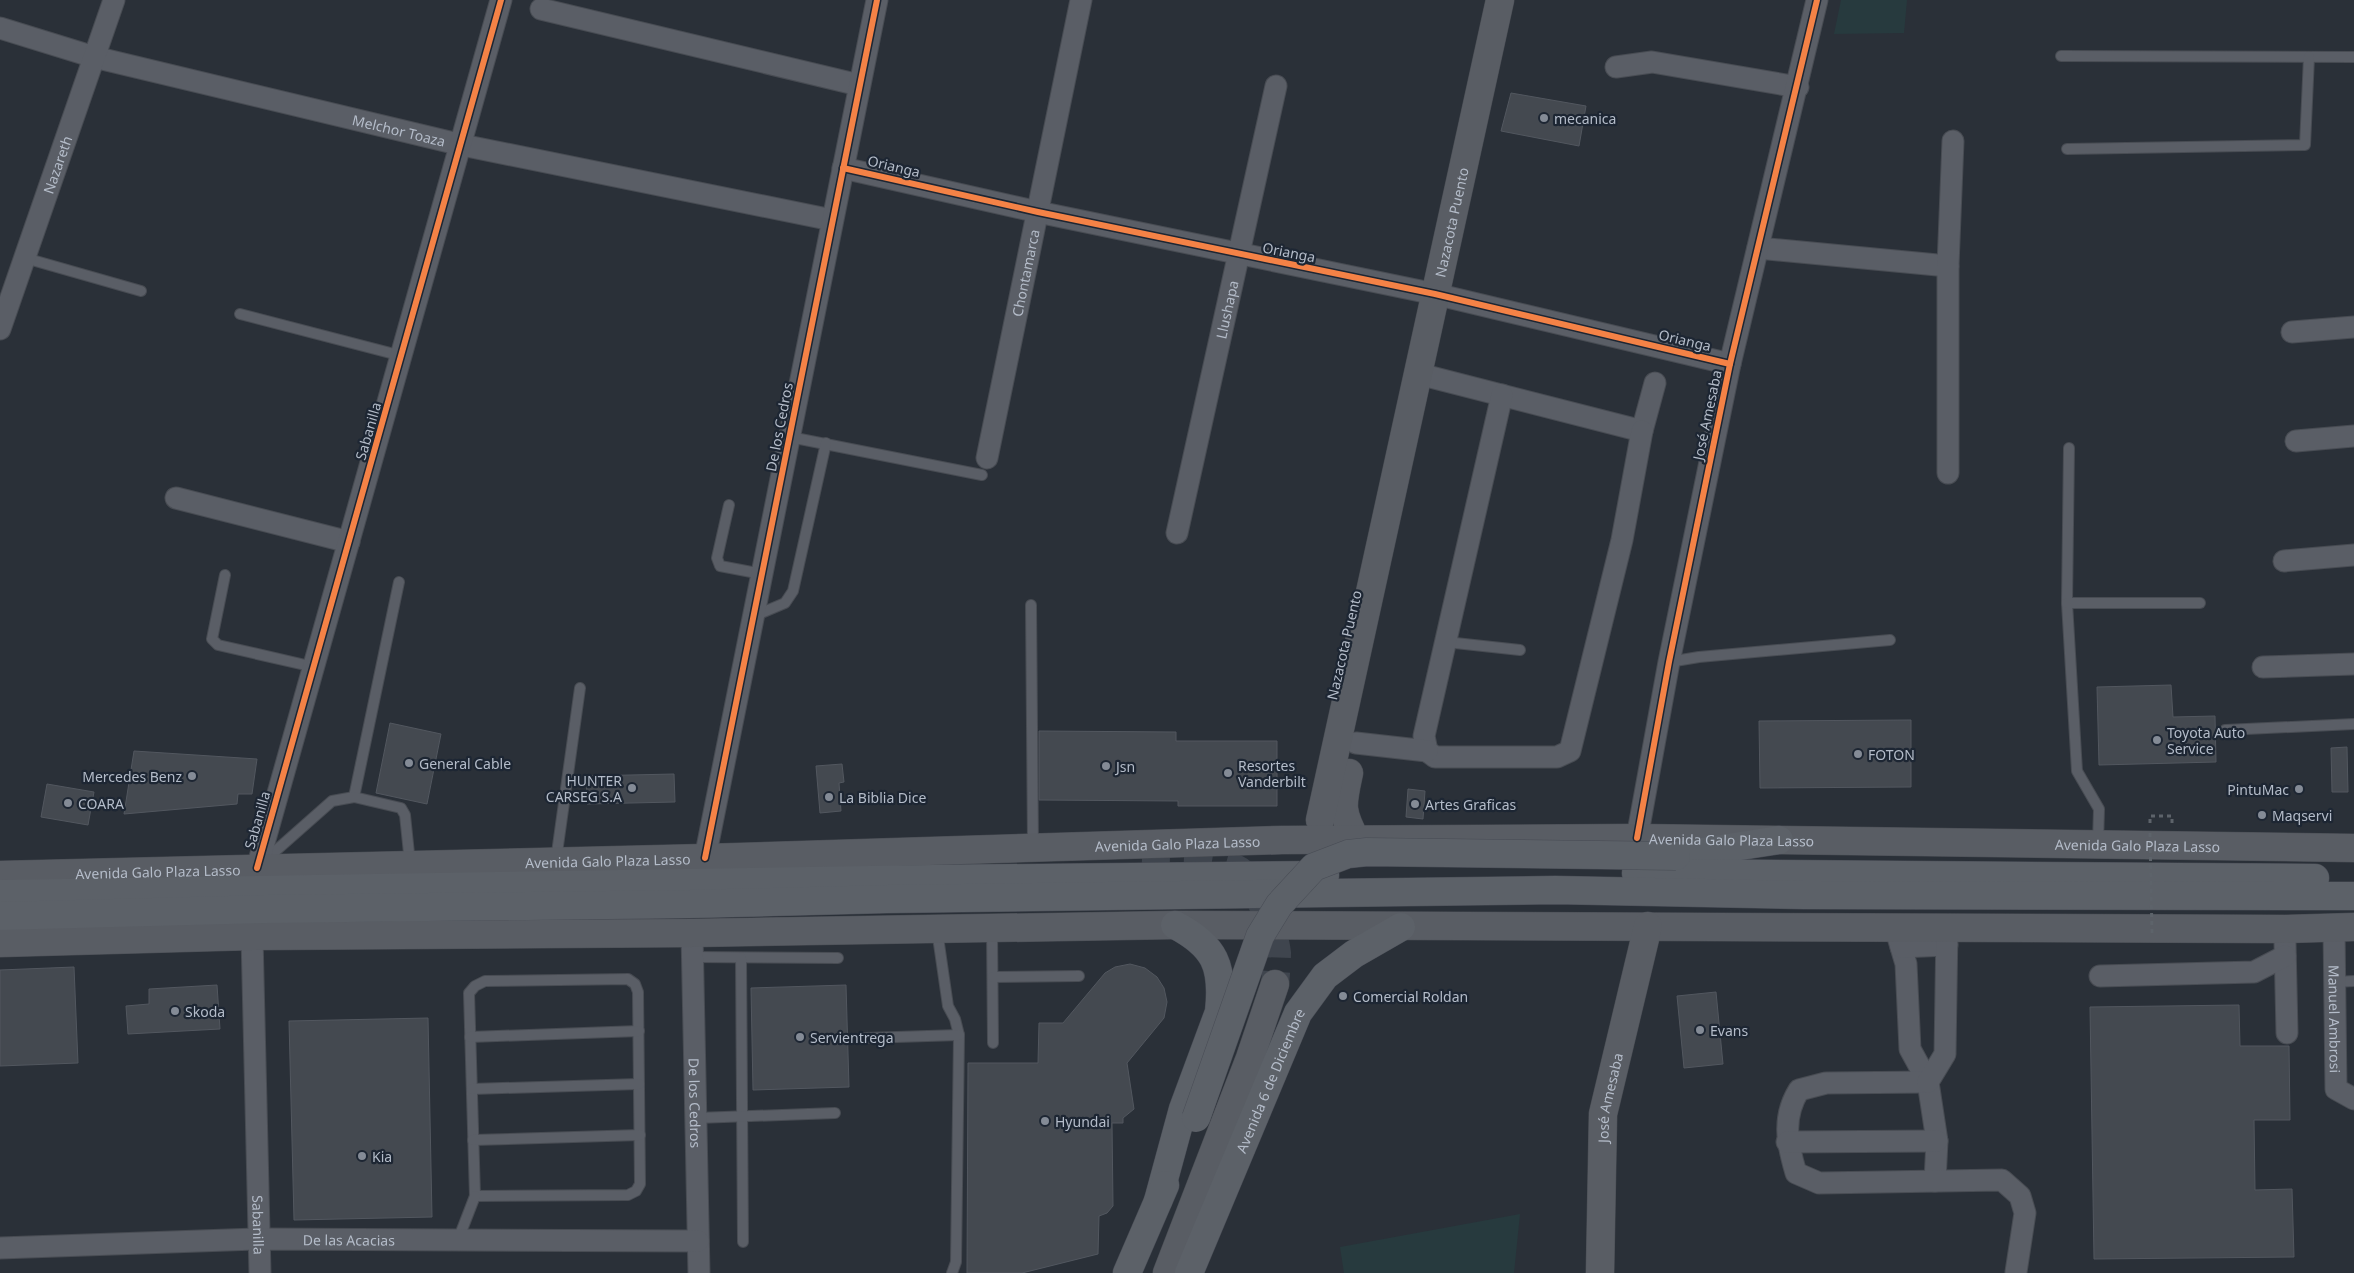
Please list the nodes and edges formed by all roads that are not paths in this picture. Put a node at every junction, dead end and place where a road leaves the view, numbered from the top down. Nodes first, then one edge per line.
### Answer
1 (114, 0) edge
2 (501, 0) edge
3 (877, 0) edge
4 (1080, 0) edge
5 (1500, 0) edge
6 (1817, 0) edge
7 (541, 9) dead end
8 (0, 28) edge
9 (2061, 56) dead end
10 (94, 57) junction
11 (2309, 57) junction
12 (2354, 57) edge
13 (1616, 67) dead end
14 (858, 84) junction
15 (1276, 86) dead end
16 (1798, 88) junction
17 (1952, 141) dead end
18 (462, 145) junction
19 (2067, 149) dead end
20 (843, 168) junction
21 (1038, 212) junction
22 (832, 220) junction
23 (1758, 248) junction
24 (1237, 254) junction
25 (25, 258) junction
26 (1948, 266) junction
27 (141, 291) dead end
28 (1435, 294) junction
29 (240, 314) dead end
30 (2354, 327) edge
31 (0, 330) edge
32 (2292, 332) dead end
33 (402, 356) junction
34 (1730, 364) junction
35 (1419, 374) junction
36 (1655, 383) dead end
37 (1502, 395) junction
38 (1642, 431) junction
39 (2354, 436) edge
40 (790, 437) junction
41 (2296, 441) dead end
42 (826, 444) junction
43 (1405, 445) junction
44 (2069, 448) dead end
45 (984, 466) joint
46 (1948, 472) dead end
47 (176, 498) dead end
48 (729, 505) dead end
49 (1177, 533) dead end
50 (349, 542) junction
51 (2354, 555) edge
52 (2284, 561) dead end
53 (762, 574) junction
54 (225, 576) dead end
55 (399, 582) dead end
56 (2067, 603) junction
57 (2200, 603) dead end
58 (1031, 605) dead end
59 (754, 616) junction
60 (1890, 640) dead end
61 (1446, 642) junction
62 (1520, 650) dead end
63 (1669, 662) junction
64 (2354, 664) edge
65 (314, 667) junction
66 (2263, 667) dead end
67 (580, 688) dead end
68 (2354, 724) edge
69 (2225, 730) dead end
70 (1356, 743) junction
71 (1428, 751) junction
72 (354, 797) junction
73 (1320, 820) dead end
74 (1637, 838) junction
75 (1282, 840) junction
76 (1356, 840) junction
77 (1779, 840) junction
78 (2098, 844) junction
79 (1033, 847) junction
80 (2354, 848) edge
81 (864, 853) junction
82 (705, 858) junction
83 (1142, 858) tunnel mouth
84 (556, 861) junction
85 (410, 864) junction
86 (257, 868) junction
87 (0, 875) edge
88 (2354, 878) edge
89 (0, 894) edge
90 (2354, 896) edge
91 (0, 916) edge
92 (1175, 925) junction
93 (1648, 926) junction
94 (1401, 927) junction
95 (2344, 927) edge
96 (992, 928) junction
97 (936, 929) junction
98 (252, 936) junction
99 (1947, 936) junction
100 (1898, 937) junction
101 (2285, 942) junction
102 (0, 943) edge
103 (692, 945) junction
104 (741, 958) junction
105 (838, 958) dead end
106 (1079, 976) dead end
107 (2100, 976) dead end
108 (993, 977) junction
109 (2344, 982) edge
110 (1275, 984) tunnel mouth
111 (638, 1031) junction
112 (2287, 1033) dead end
113 (959, 1035) junction
114 (470, 1037) junction
115 (865, 1038) dead end
116 (993, 1043) dead end
117 (1928, 1082) junction
118 (639, 1084) junction
119 (472, 1089) junction
120 (2354, 1099) edge
121 (835, 1114) dead end
122 (742, 1117) junction
123 (697, 1118) junction
124 (640, 1135) junction
125 (473, 1140) junction
126 (1787, 1142) junction
127 (1937, 1142) junction
128 (1935, 1181) junction
129 (475, 1196) junction
130 (1158, 1201) junction
131 (259, 1240) junction
132 (458, 1240) junction
133 (698, 1241) junction
134 (743, 1242) dead end
135 (0, 1248) edge
136 (2016, 1272) dead end
137 (260, 1273) edge
138 (699, 1273) edge
139 (952, 1273) edge
140 (1127, 1273) edge
141 (1167, 1273) edge
142 (1189, 1273) edge
143 (1600, 1273) edge

1 - 10 street, Nazareth
2 - 18 street, Sabanilla
3 - 14 street, De los Cedros
4 - 21 street, Chontamarca
5 - 28 main road, Nazacota Puento
6 - 16 street, José Amesaba
7 - 14 street
8 - 10 street, Melchor Toaza
9 - 11 lane
10 - 18 street, Melchor Toaza
10 - 25 street, Nazareth
11 - 12 lane
11 - 19 lane
13 - 16 street
14 - 20 street, De los Cedros
15 - 24 street, Llushapa
16 - 23 street, José Amesaba
17 - 26 street
18 - 22 street, Melchor Toaza
18 - 33 street, Sabanilla
20 - 21 street, Orianga
20 - 22 street, De los Cedros
21 - 24 street, Orianga
21 - 45 street, Chontamarca
22 - 40 street, De los Cedros
23 - 26 street
23 - 34 street, José Amesaba
24 - 28 street, Orianga
24 - 49 street, Llushapa
25 - 27 lane
25 - 31 street, Nazareth
26 - 46 street
28 - 34 street, Orianga
28 - 35 main road, Nazacota Puento
29 - 33 lane
30 - 32 street
33 - 50 street, Sabanilla
34 - 63 street, José Amesaba
35 - 37 street
35 - 43 main road, Nazacota Puento
36 - 38 street
37 - 38 street
37 - 61 street
38 - 71 street
39 - 41 street
40 - 42 lane
40 - 53 street, De los Cedros
42 - 45 lane
42 - 59 lane
43 - 70 main road
43 - 73 main road, Nazacota Puento
43 - 75 main road, Nazacota Puento
44 - 56 lane
47 - 50 street
48 - 53 lane
50 - 65 street, Sabanilla
51 - 52 street
53 - 59 street, De los Cedros
54 - 65 lane
55 - 72 lane
56 - 57 lane
56 - 78 lane
58 - 79 lane
59 - 82 street, De los Cedros
60 - 63 lane
61 - 62 lane
61 - 71 street
63 - 74 street, José Amesaba
64 - 66 street
65 - 86 street, Sabanilla
67 - 84 lane
68 - 69 lane
70 - 71 street
70 - 76 main road
72 - 85 lane
72 - 86 lane
74 - 76 main road, Avenida Galo Plaza Lasso
74 - 77 main road, Avenida Galo Plaza Lasso
75 - 76 main road, Avenida Galo Plaza Lasso
75 - 79 main road, Avenida Galo Plaza Lasso
77 - 78 main road, Avenida Galo Plaza Lasso
77 - 130 main road, bridge
78 - 80 main road, Avenida Galo Plaza Lasso
79 - 81 main road, Avenida Galo Plaza Lasso
81 - 82 main road, Avenida Galo Plaza Lasso
81 - 83 main road
82 - 84 main road, Avenida Galo Plaza Lasso
84 - 85 main road, Avenida Galo Plaza Lasso
85 - 86 main road, Avenida Galo Plaza Lasso
86 - 87 main road, Avenida Galo Plaza Lasso
88 - 89 main road, Avenida Galo Plaza Lasso
90 - 91 main road
92 - 94 main road
92 - 96 main road
92 - 130 main road
93 - 94 main road
93 - 100 main road
93 - 143 main road, José Amesaba
94 - 142 main road, Avenida 6 de Diciembre
95 - 101 main road
95 - 109 street, Manuel Ambrosi
96 - 97 main road
96 - 108 lane
97 - 103 main road
97 - 113 lane
98 - 102 main road
98 - 103 main road
98 - 131 street, Sabanilla
99 - 100 main road
99 - 101 main road
99 - 117 street
100 - 117 street
101 - 107 street
101 - 112 street
103 - 104 lane
103 - 123 street, De los Cedros
104 - 105 lane
104 - 122 lane
106 - 108 lane
108 - 116 lane
109 - 120 street, Manuel Ambrosi
110 - 141 main road, Avenida 6 de Diciembre
111 - 114 lane
111 - 114 lane
111 - 118 lane
113 - 115 lane
113 - 139 lane
114 - 119 lane
117 - 126 street
117 - 127 street
118 - 119 lane
118 - 124 lane
119 - 125 lane
121 - 122 lane
122 - 123 lane
122 - 134 lane
123 - 133 street, De los Cedros
124 - 125 lane
124 - 129 lane
125 - 129 lane
126 - 127 street
126 - 128 street
127 - 128 street
128 - 136 street
129 - 132 lane
130 - 140 main road
131 - 132 street, De las Acacias
131 - 135 street, De las Acacias
131 - 137 street, Sabanilla
132 - 133 street, De las Acacias
133 - 138 street, De los Cedros

